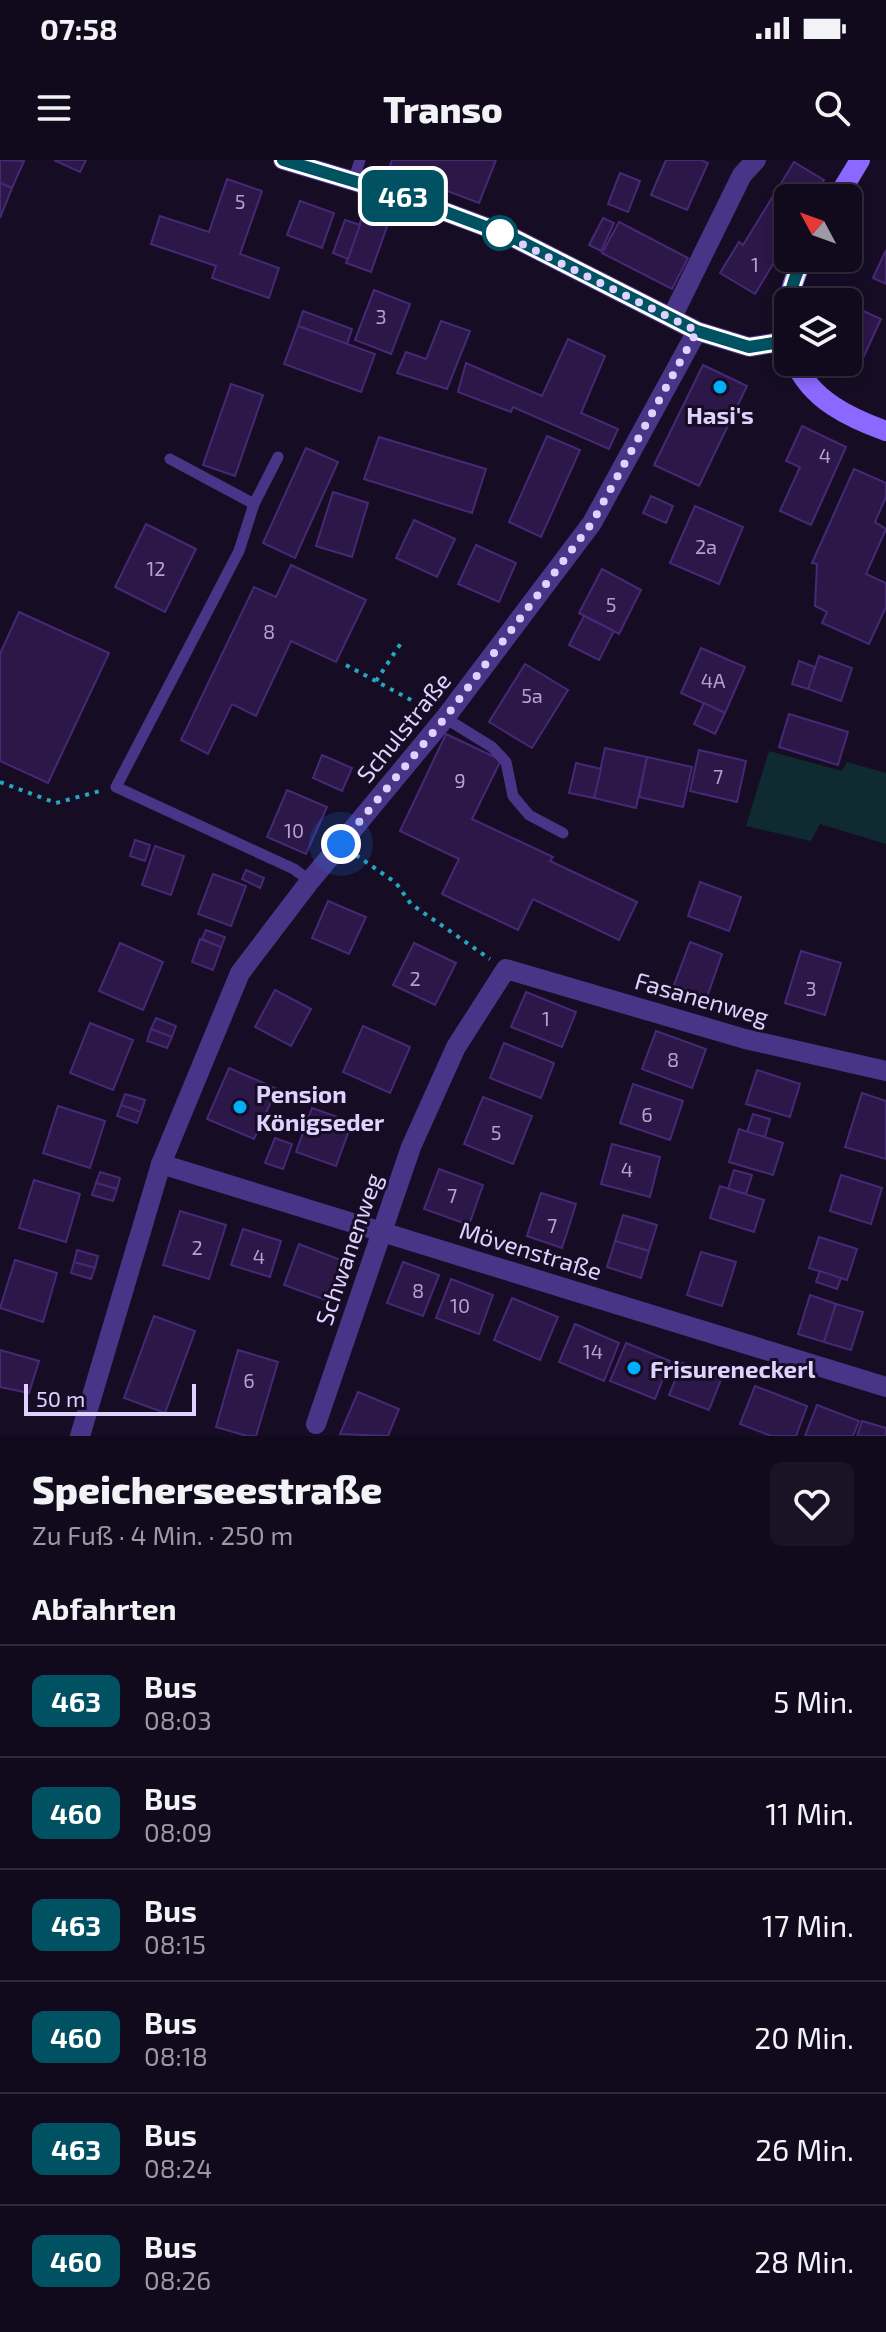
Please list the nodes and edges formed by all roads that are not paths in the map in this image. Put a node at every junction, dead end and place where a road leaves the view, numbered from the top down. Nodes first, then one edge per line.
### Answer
1 (283, 160) edge
2 (360, 160) edge
3 (756, 160) edge
4 (860, 160) edge
5 (323, 166) edge
6 (353, 181) junction
7 (845, 184) edge
8 (672, 317) junction
9 (697, 331) junction
10 (774, 344) edge
11 (803, 376) edge
12 (886, 431) edge
13 (278, 457) dead end
14 (170, 459) dead end
15 (254, 504) junction
16 (445, 718) junction
17 (563, 833) dead end
18 (310, 881) junction
19 (506, 969) joint
20 (886, 1071) edge
21 (161, 1164) junction
22 (381, 1231) junction
23 (886, 1387) edge
24 (316, 1424) dead end
25 (80, 1436) edge

1 - 5 street
2 - 6 lane
3 - 8 street
4 - 7 main road
5 - 6 street
6 - 8 street
8 - 9 street
9 - 10 street
9 - 16 street, Schulstraße
11 - 12 main road
13 - 15 lane
14 - 15 lane
15 - 18 lane
16 - 17 lane
16 - 18 street, Schulstraße
18 - 21 street, Schulstraße
19 - 20 street, Fasanenweg
19 - 22 street, Schwanenweg
21 - 22 street, Mövenstraße
21 - 25 street, Schulstraße
22 - 23 street, Mövenstraße
22 - 24 street, Schwanenweg

